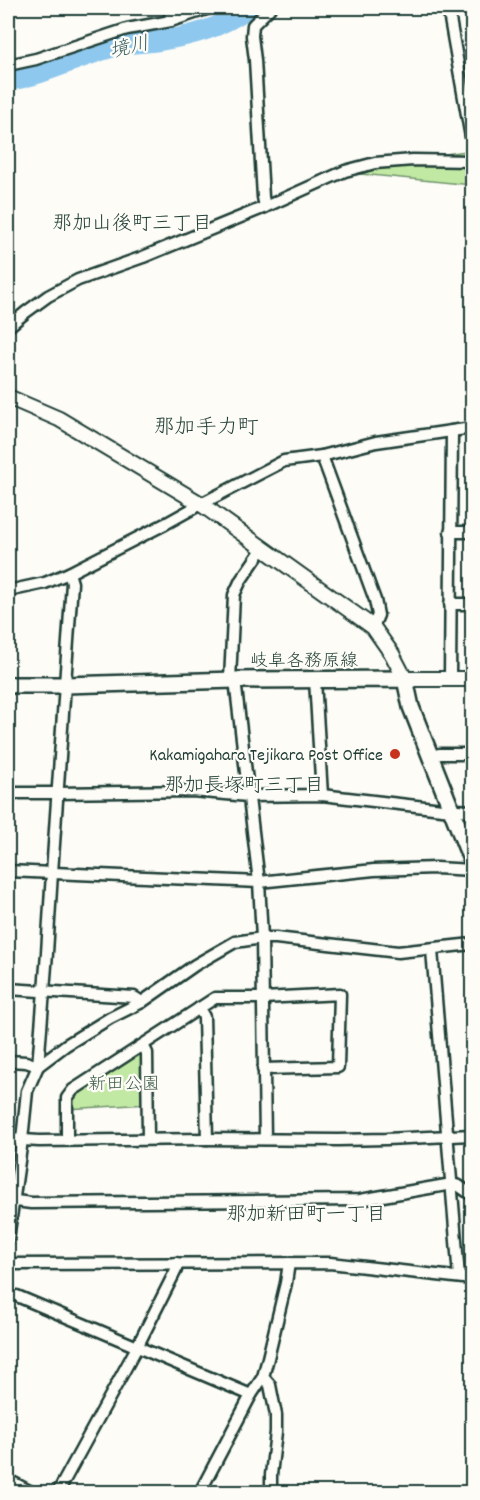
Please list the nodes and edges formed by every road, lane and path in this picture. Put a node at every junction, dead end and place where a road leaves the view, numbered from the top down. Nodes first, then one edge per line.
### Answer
1 (170, 8) edge
2 (210, 8) edge
3 (270, 8) edge
4 (448, 8) edge
5 (171, 21) junction
6 (8, 65) edge
7 (471, 129) edge
8 (472, 143) edge
9 (472, 161) edge
10 (265, 207) junction
11 (8, 327) edge
12 (8, 397) edge
13 (472, 428) edge
14 (452, 431) junction
15 (322, 456) junction
16 (201, 504) junction
17 (450, 532) junction
18 (472, 532) edge
19 (263, 549) junction
20 (69, 573) junction
21 (8, 591) edge
22 (450, 604) junction
23 (472, 604) edge
24 (373, 627) junction
25 (405, 679) junction
26 (450, 679) junction
27 (472, 679) edge
28 (232, 680) junction
29 (315, 680) junction
30 (8, 685) edge
31 (65, 685) junction
32 (472, 754) edge
33 (430, 756) junction
34 (8, 793) edge
35 (57, 794) junction
36 (322, 795) junction
37 (248, 796) junction
38 (453, 810) junction
39 (472, 811) edge
40 (472, 862) edge
41 (472, 870) edge
42 (8, 871) edge
43 (52, 873) junction
44 (259, 882) junction
45 (262, 938) junction
46 (472, 944) edge
47 (432, 950) junction
48 (8, 989) edge
49 (44, 991) junction
50 (263, 998) junction
51 (142, 1002) junction
52 (199, 1008) junction
53 (143, 1045) junction
54 (8, 1061) edge
55 (38, 1066) junction
56 (263, 1069) junction
57 (448, 1135) junction
58 (472, 1135) edge
59 (8, 1139) edge
60 (148, 1139) junction
61 (207, 1139) junction
62 (265, 1139) junction
63 (22, 1140) junction
64 (66, 1140) junction
65 (452, 1184) junction
66 (472, 1195) edge
67 (10, 1200) edge
68 (8, 1239) edge
69 (176, 1263) junction
70 (289, 1263) junction
71 (8, 1264) edge
72 (459, 1277) junction
73 (472, 1279) edge
74 (17, 1296) dead end
75 (137, 1347) junction
76 (263, 1377) junction
77 (251, 1395) junction
78 (8, 1480) edge
79 (31, 1492) edge
80 (58, 1492) edge
81 (200, 1492) edge
82 (271, 1492) edge

1 - 5 street
2 - 5 street
3 - 10 street
4 - 7 street
5 - 6 street
7 - 8 street
9 - 10 street
10 - 11 street
12 - 16 street
13 - 14 street
14 - 15 street
14 - 17 street
15 - 16 street
15 - 24 street
16 - 19 street
16 - 20 street
17 - 18 street
17 - 22 street
19 - 24 street
19 - 28 street
20 - 21 street
20 - 31 street
22 - 23 street
22 - 26 street
24 - 25 street
25 - 26 street
25 - 29 main road, 岐阜各務原線
25 - 33 main road
26 - 27 street
28 - 29 main road, 岐阜各務原線
28 - 31 main road, 岐阜各務原線
28 - 37 street
29 - 36 street
30 - 31 main road, 岐阜各務原線
31 - 35 street
32 - 33 street
33 - 38 main road
34 - 35 street
35 - 37 street
35 - 43 street
36 - 37 street
36 - 38 street
37 - 44 street
38 - 39 street
38 - 40 main road
41 - 44 street
42 - 43 street
43 - 44 street
43 - 49 street
44 - 45 street
45 - 47 street
45 - 50 street
45 - 51 street
46 - 47 street
47 - 57 street
48 - 49 street
49 - 51 street
49 - 55 street
50 - 52 street
50 - 56 street
50 - 56 street
51 - 55 street
52 - 53 street
52 - 61 street
53 - 60 street
53 - 64 street
54 - 55 street
55 - 63 street
56 - 62 street
57 - 58 street
57 - 62 street
57 - 65 street
59 - 63 street
60 - 61 street
60 - 64 street
61 - 62 street
63 - 64 street
63 - 67 street
65 - 66 street
65 - 67 street
65 - 72 street
67 - 68 street
69 - 70 street
69 - 71 street
69 - 75 street
70 - 72 street
70 - 76 street
72 - 73 street
74 - 75 street
75 - 77 street
75 - 80 street
76 - 77 street
76 - 82 street
77 - 81 street
78 - 79 street

